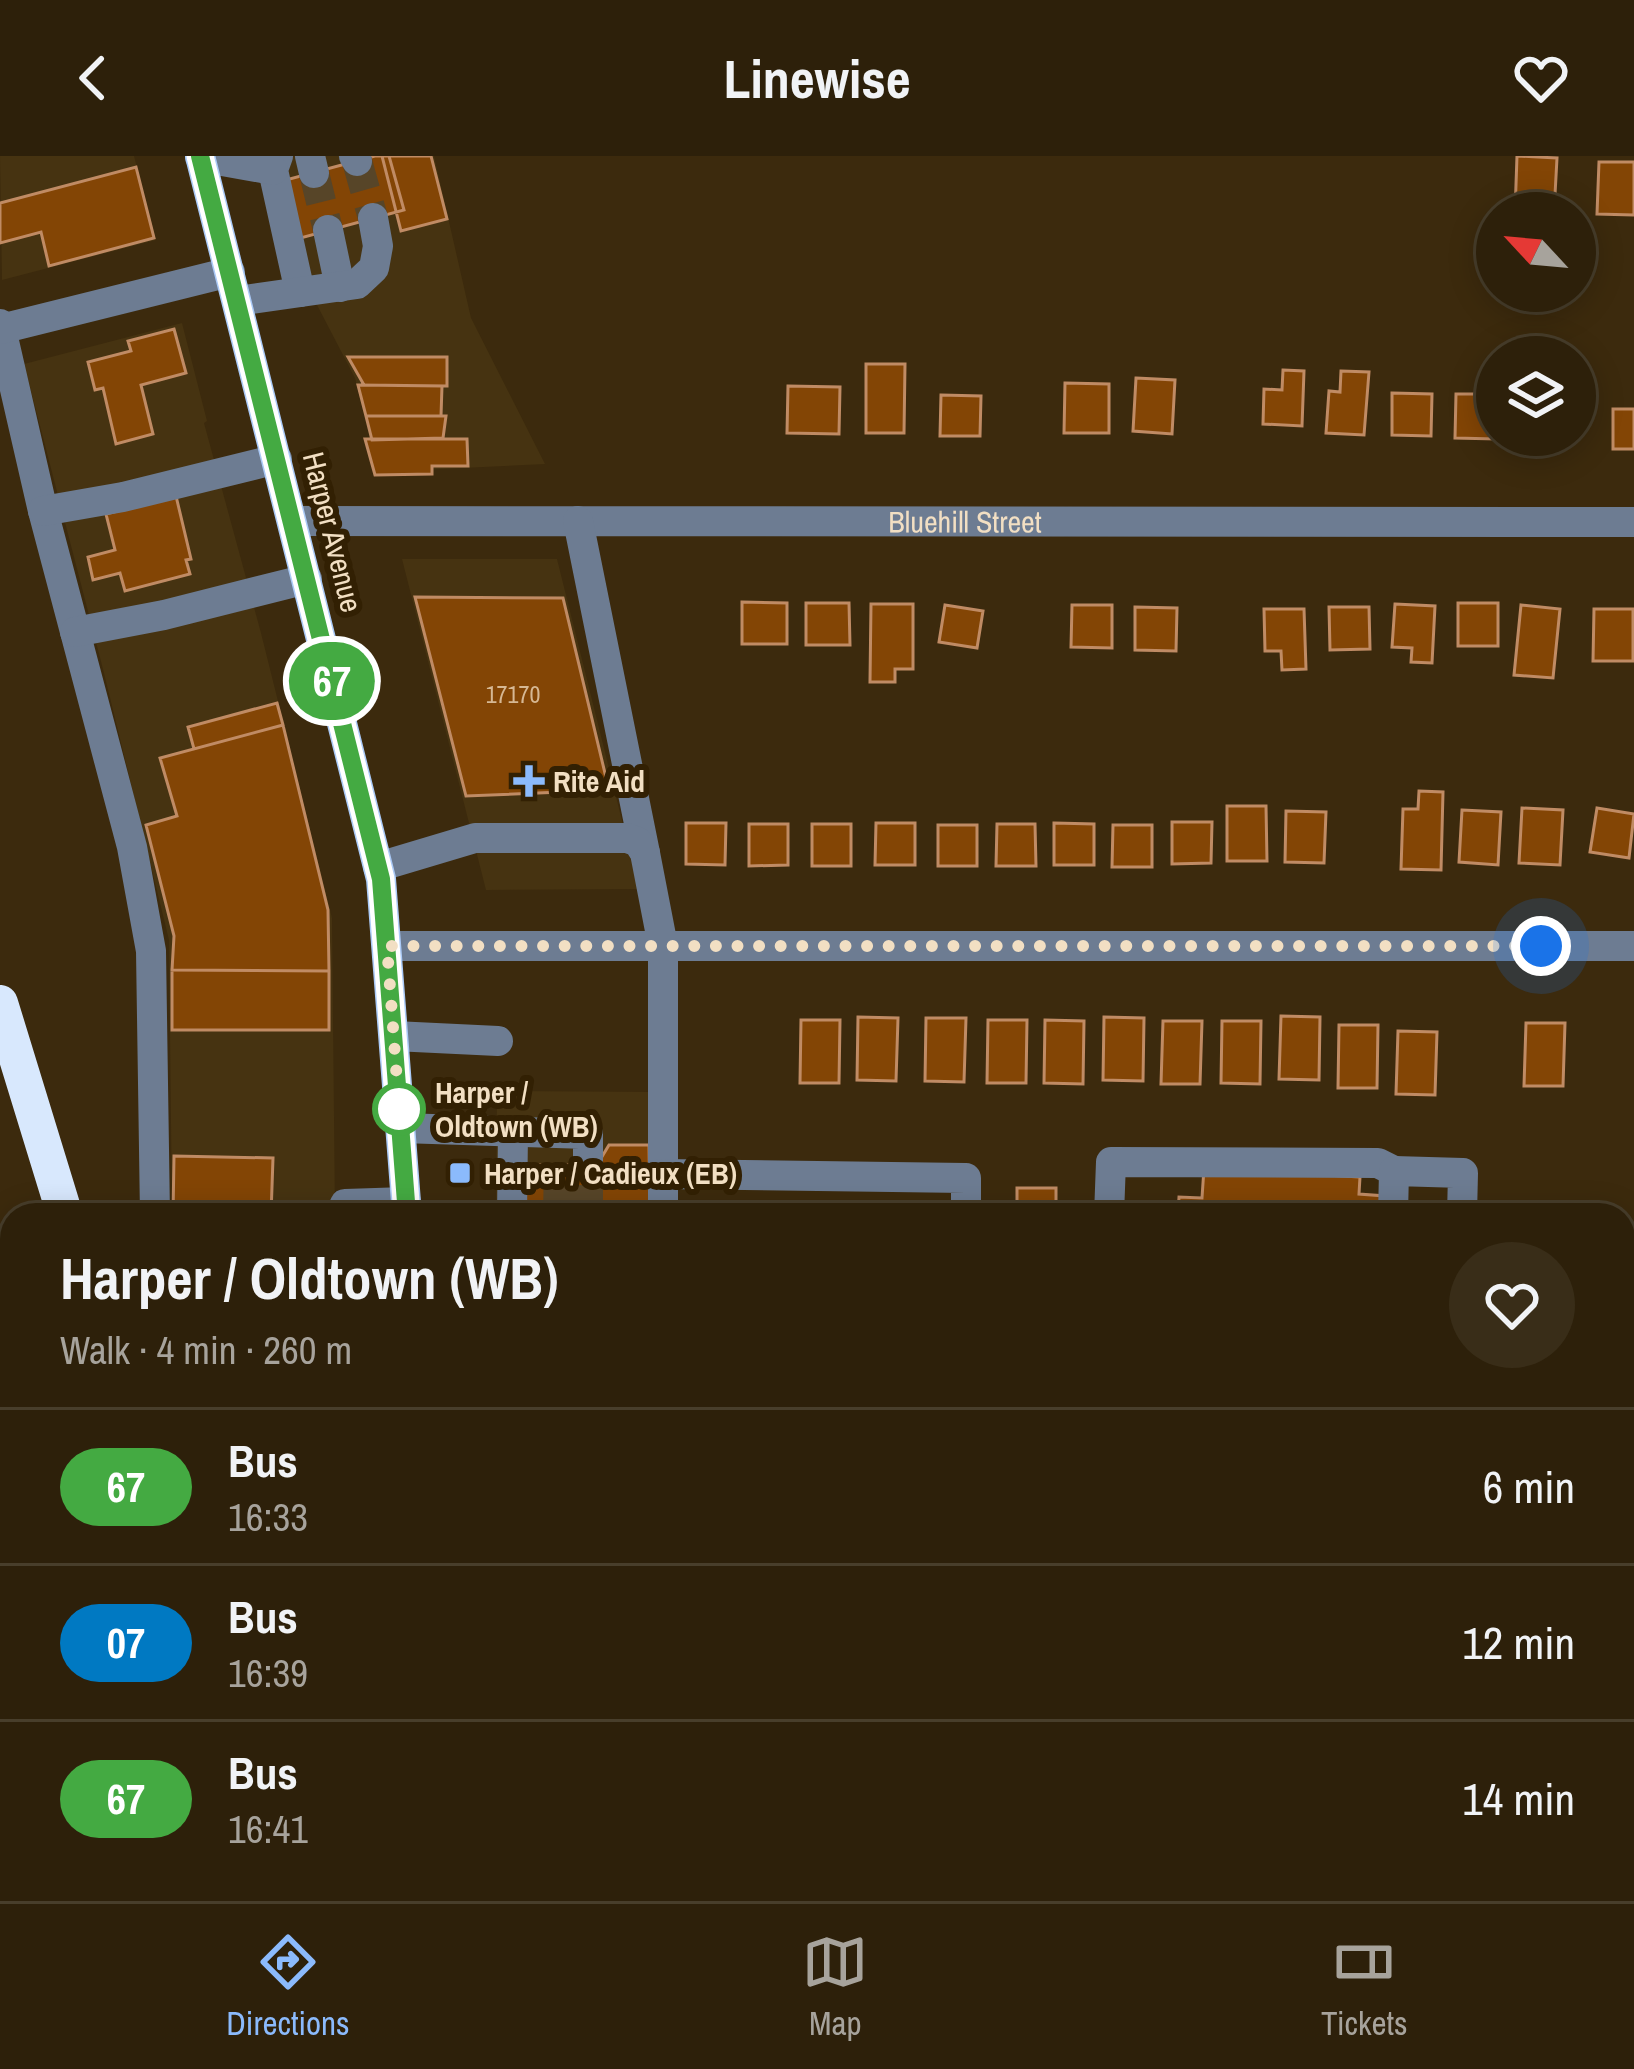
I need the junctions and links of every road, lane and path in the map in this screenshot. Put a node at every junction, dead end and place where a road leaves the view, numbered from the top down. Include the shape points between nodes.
1 (200, 156) edge
2 (276, 163) edge
3 (373, 218) tunnel mouth
4 (328, 230) tunnel mouth
5 (340, 286) junction
6 (233, 287) junction
7 (300, 292) junction
8 (1, 326) edge
9 (278, 458) junction
10 (43, 511) junction
11 (293, 521) junction
12 (578, 521) junction
13 (1634, 522) edge
14 (308, 578) junction
15 (75, 632) junction
16 (645, 853) junction
17 (378, 867) junction
18 (387, 946) junction
19 (663, 946) junction
20 (1634, 946) edge
21 (0, 1003) edge
22 (394, 1036) junction
23 (498, 1041) dead end
24 (401, 1128) junction
25 (513, 1132) junction
26 (573, 1165) tunnel mouth
27 (1394, 1171) junction
28 (662, 1174) junction
29 (61, 1203) edge
30 (155, 1203) edge
31 (407, 1203) edge
32 (512, 1203) edge
33 (663, 1203) edge
34 (966, 1203) edge
35 (1109, 1203) edge
36 (1393, 1203) edge
37 (1462, 1203) edge

1 - 2 street
1 - 6 main road, Harper Avenue
2 - 7 street
3 - 5 street via 374,268 357,284
4 - 5 street
5 - 7 street
6 - 7 street
6 - 8 street
6 - 9 main road, Harper Avenue
8 - 10 street
9 - 10 street
9 - 11 main road, Harper Avenue
10 - 15 street
11 - 12 street, Bluehill Street
11 - 14 main road, Harper Avenue
12 - 13 street, Bluehill Street
12 - 16 street
14 - 15 street
14 - 17 main road, Harper Avenue
15 - 30 street via 152,951
16 - 17 street via 627,838 476,838
16 - 19 street
17 - 18 main road, Harper Avenue
18 - 19 street
18 - 22 main road, Harper Avenue
19 - 20 street
19 - 28 street
21 - 29 highway
22 - 23 street
22 - 24 main road, Harper Avenue
24 - 25 street
24 - 31 main road, Harper Avenue
25 - 26 street via 588,1134
25 - 32 street
27 - 35 street via 1378,1163 1111,1162
27 - 36 street
27 - 37 street via 1463,1172
28 - 33 street
28 - 34 street via 966,1178

